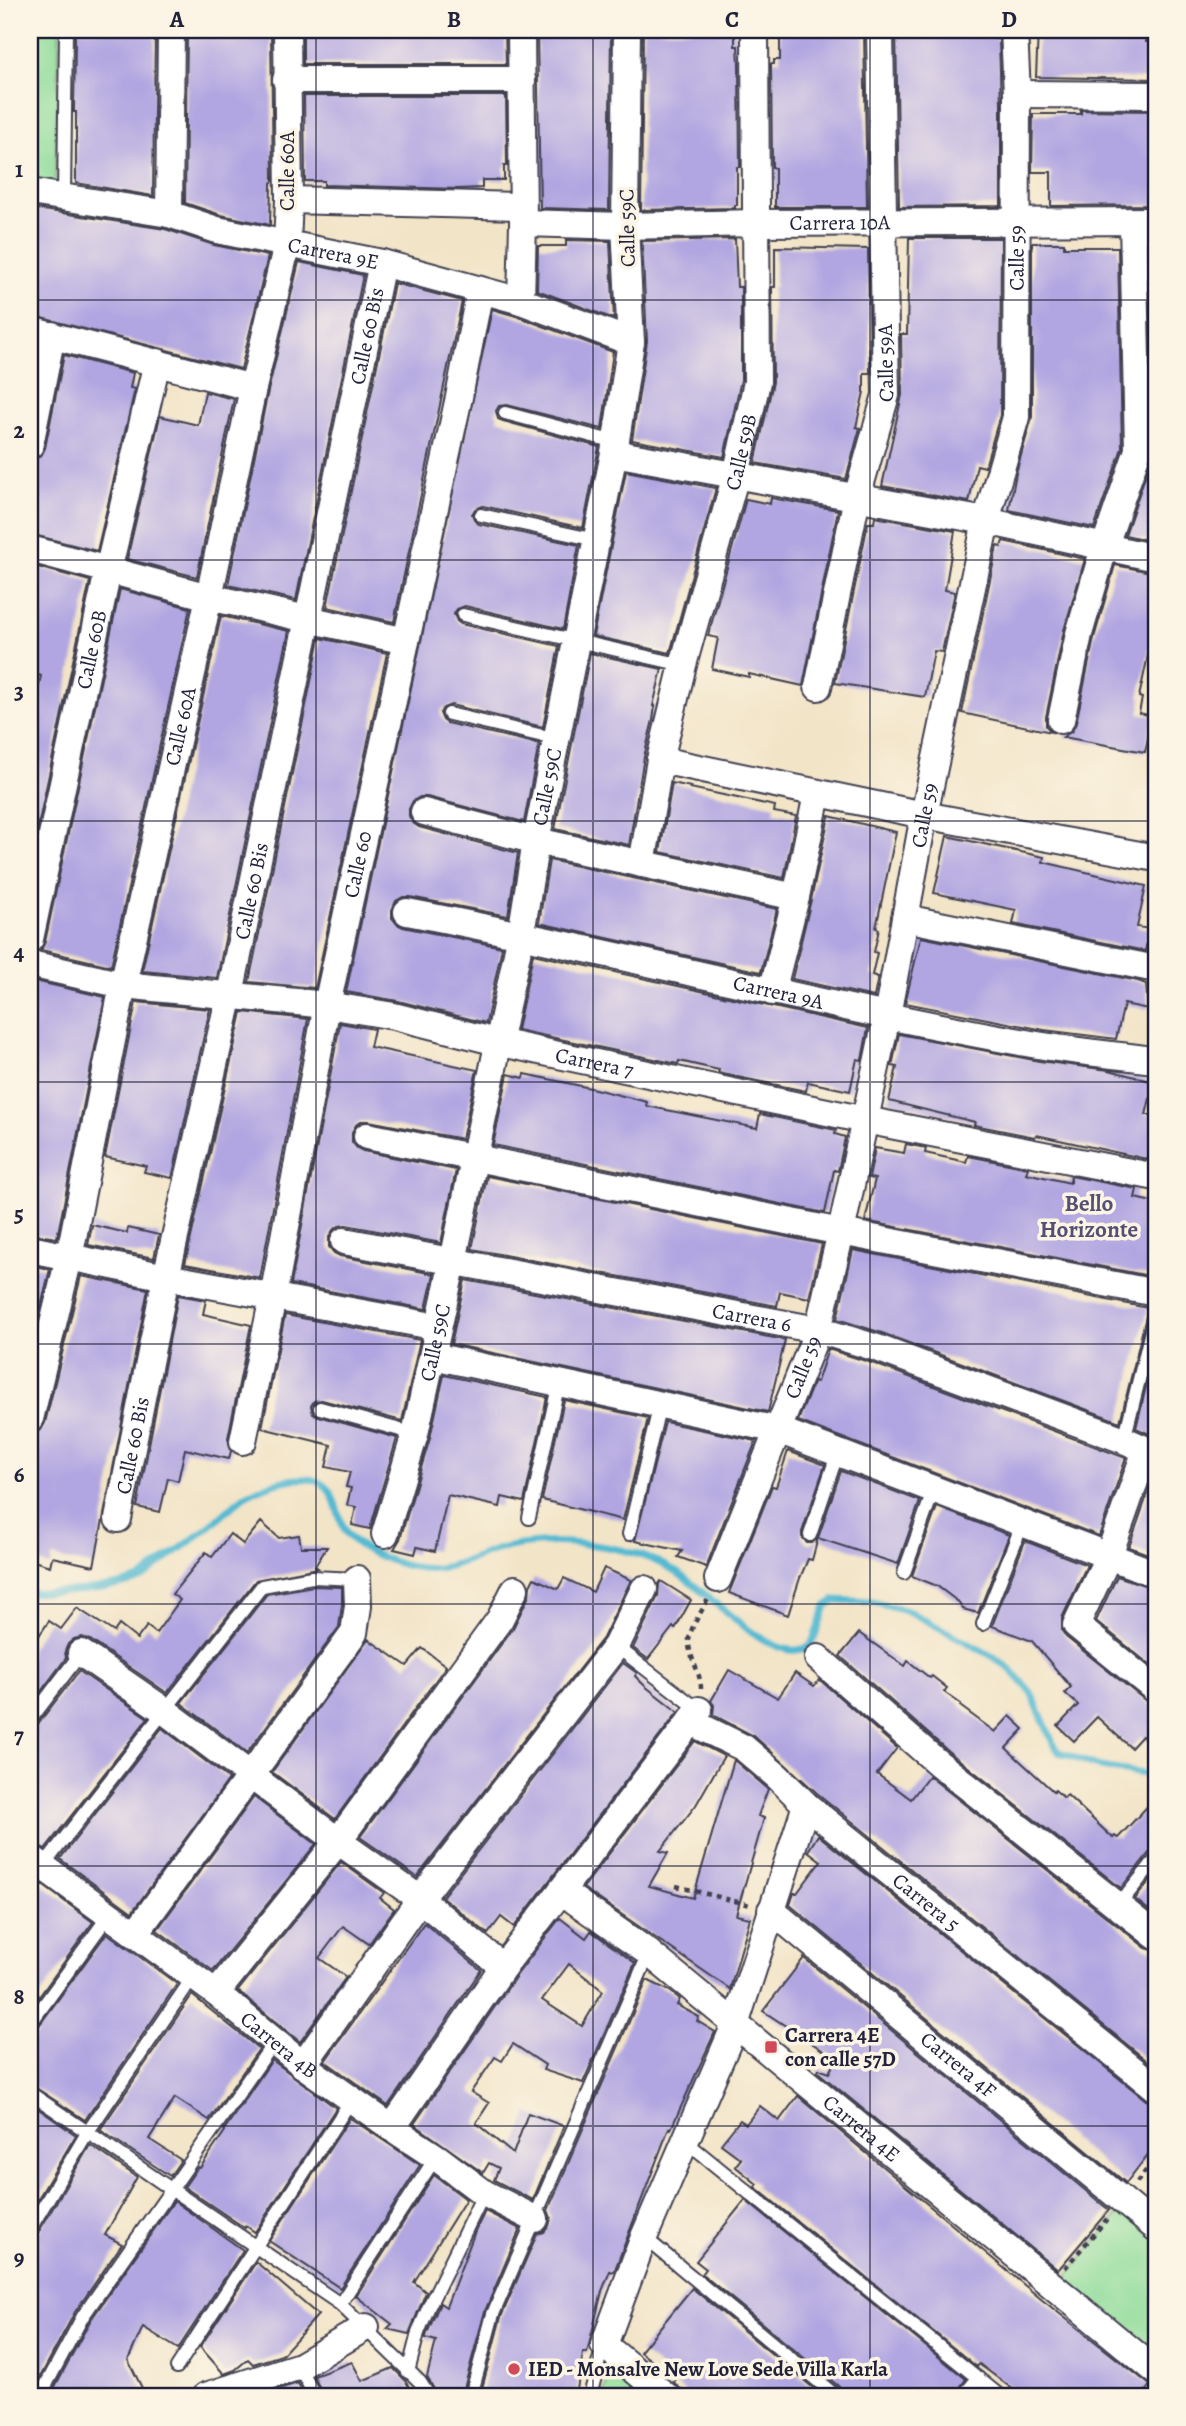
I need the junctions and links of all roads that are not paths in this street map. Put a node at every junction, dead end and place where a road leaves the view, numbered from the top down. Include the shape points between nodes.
1 (66, 30) edge
2 (171, 30) edge
3 (287, 30) edge
4 (521, 30) edge
5 (627, 30) edge
6 (755, 30) edge
7 (880, 30) edge
8 (1014, 30) edge
9 (286, 80) junction
10 (522, 80) junction
11 (1017, 94) junction
12 (1156, 94) edge
13 (30, 192) edge
14 (64, 197) junction
15 (289, 200) junction
16 (169, 214) junction
17 (522, 215) junction
18 (1017, 222) junction
19 (1145, 222) edge
20 (755, 223) junction
21 (882, 224) junction
22 (625, 226) junction
23 (287, 244) junction
24 (382, 263) junction
25 (480, 289) junction
26 (521, 301) junction
27 (41, 333) edge
28 (631, 342) junction
29 (157, 362) junction
30 (253, 388) junction
31 (505, 413) dead end
32 (30, 444) edge
33 (615, 447) junction
34 (736, 475) junction
35 (857, 497) junction
36 (481, 515) dead end
37 (986, 521) junction
38 (596, 540) junction
39 (1104, 548) junction
40 (30, 549) edge
41 (1156, 558) edge
42 (108, 571) junction
43 (209, 597) junction
44 (463, 615) dead end
45 (308, 620) junction
46 (406, 640) junction
47 (575, 641) junction
48 (683, 665) junction
49 (818, 687) dead end
50 (449, 714) dead end
51 (1061, 720) dead end
52 (556, 739) junction
53 (660, 760) junction
54 (817, 794) junction
55 (424, 812) dead end
56 (924, 815) junction
57 (536, 841) junction
58 (1156, 858) edge
59 (642, 864) junction
60 (796, 897) junction
61 (407, 912) dead end
62 (905, 918) junction
63 (521, 934) junction
64 (30, 939) edge
65 (30, 964) edge
66 (1156, 969) edge
67 (123, 985) junction
68 (772, 992) junction
69 (230, 994) junction
70 (327, 1005) junction
71 (887, 1016) junction
72 (497, 1042) junction
73 (1153, 1060) dead end
74 (865, 1120) junction
75 (367, 1136) dead end
76 (473, 1159) junction
77 (1156, 1177) edge
78 (841, 1233) junction
79 (344, 1241) dead end
80 (30, 1249) edge
81 (69, 1258) junction
82 (453, 1261) junction
83 (166, 1277) junction
84 (1156, 1293) edge
85 (274, 1297) junction
86 (1156, 1311) edge
87 (438, 1327) junction
88 (818, 1330) junction
89 (433, 1356) junction
90 (559, 1382) junction
91 (660, 1403) junction
92 (320, 1408) dead end
93 (30, 1419) edge
94 (778, 1430) junction
95 (415, 1434) junction
96 (243, 1441) dead end
97 (1142, 1448) edge
98 (838, 1452) junction
99 (934, 1489) junction
100 (118, 1518) dead end
101 (529, 1518) dead end
102 (1024, 1522) junction
103 (384, 1534) dead end
104 (629, 1534) dead end
105 (810, 1535) dead end
106 (1109, 1555) junction
107 (904, 1573) dead end
108 (1156, 1574) edge
109 (357, 1580) joint
110 (718, 1580) road end
111 (515, 1589) dead end
112 (644, 1589) dead end
113 (982, 1624) dead end
114 (616, 1646) junction
115 (81, 1653) joint
116 (818, 1658) dead end
117 (1156, 1690) edge
118 (165, 1711) junction
119 (695, 1716) junction
120 (30, 1720) edge
121 (252, 1776) junction
122 (806, 1805) junction
123 (338, 1842) junction
124 (1156, 1859) edge
125 (36, 1862) edge
126 (561, 1891) junction
127 (420, 1899) junction
128 (1118, 1906) junction
129 (771, 1909) junction
130 (109, 1915) junction
131 (135, 1934) junction
132 (1156, 1936) edge
133 (649, 1953) junction
134 (503, 1967) junction
135 (193, 1977) junction
136 (216, 1993) junction
137 (30, 2024) edge
138 (735, 2025) junction
139 (275, 2041) junction
140 (303, 2065) junction
141 (1156, 2088) edge
142 (30, 2093) edge
143 (352, 2099) junction
144 (392, 2128) junction
145 (87, 2133) junction
146 (685, 2141) junction
147 (436, 2157) junction
148 (170, 2189) junction
149 (484, 2193) junction
150 (535, 2218) junction
151 (1156, 2228) edge
152 (30, 2229) edge
153 (644, 2237) junction
154 (256, 2246) junction
155 (340, 2304) junction
156 (366, 2327) junction
157 (604, 2345) junction
158 (300, 2366) junction
159 (177, 2367) dead end
160 (1156, 2371) edge
161 (408, 2372) junction
162 (978, 2378) junction
163 (40, 2396) edge
164 (206, 2396) edge
165 (314, 2396) edge
166 (429, 2396) edge
167 (471, 2396) edge
168 (590, 2396) edge
169 (666, 2396) edge
170 (835, 2396) edge
171 (963, 2396) edge
172 (1000, 2396) edge

1 - 14 lane
2 - 16 street
3 - 9 street, Calle 60A
4 - 10 street
5 - 22 street, Calle 59C
6 - 20 street, Calle 59B
7 - 21 street, Calle 59A
8 - 11 street, Calle 59
9 - 10 street
9 - 15 street, Calle 60A
10 - 17 street
11 - 12 street
11 - 18 street, Calle 59
13 - 14 street, Carrera 9E
14 - 16 street, Carrera 9E
15 - 17 street, Carrera 10A
15 - 23 street, Calle 60A
16 - 23 street, Carrera 9E via 217,230
17 - 22 street, Carrera 10A
17 - 26 street
18 - 19 street, Carrera 10A
18 - 21 street, Carrera 10A
18 - 37 street, Calle 59 via 1016,417
19 - 39 street via 1138,450
20 - 21 street, Carrera 10A
20 - 22 street, Carrera 10A
20 - 34 street, Calle 59B via 757,382
21 - 35 street, Calle 59A via 886,395
22 - 28 street, Calle 59C
23 - 24 street, Carrera 9E
23 - 30 street, Calle 60A
24 - 25 street, Carrera 9E
24 - 45 street, Calle 60 Bis
25 - 26 street, Carrera 9E
25 - 46 street, Calle 60
26 - 28 street, Carrera 9E
27 - 29 street
27 - 32 street
28 - 33 street, Calle 59C
29 - 30 street
29 - 42 street, Calle 60B
30 - 43 street, Calle 60A
31 - 33 lane
33 - 34 street
33 - 38 street, Calle 59C
34 - 35 street
34 - 48 street, Calle 59B
35 - 37 street
35 - 49 street, Calle 59A
36 - 38 lane
37 - 39 street
37 - 56 street, Calle 59
38 - 47 street, Calle 59C
39 - 41 street
39 - 51 street
40 - 42 street
42 - 43 street
42 - 64 street, Calle 60B
43 - 45 street
43 - 67 street, Calle 60A
44 - 47 lane
45 - 46 street
45 - 69 street, Calle 60 Bis
46 - 70 street, Calle 60
47 - 48 lane
47 - 52 street, Calle 59C
48 - 53 street, Calle 59B
50 - 52 lane
52 - 57 street, Calle 59C
53 - 54 street
53 - 59 street, Calle 59B
54 - 56 street
54 - 60 street
55 - 57 street
56 - 58 street
56 - 62 street, Calle 59
57 - 59 street
57 - 63 street, Calle 59C
59 - 60 street
60 - 68 street
61 - 63 street, Carrera 9A
62 - 66 street
62 - 71 street, Calle 59
63 - 68 street, Carrera 9A
63 - 72 street, Calle 59C
65 - 67 street, Carrera 7
67 - 69 street, Carrera 7
67 - 81 street, Calle 60A
68 - 71 street, Carrera 9A
69 - 70 street, Carrera 7
69 - 83 street, Calle 60 Bis
70 - 72 street, Carrera 7 via 394,1016
70 - 85 street, Calle 60
71 - 73 street, Carrera 9A via 1029,1044
71 - 74 street, Calle 59
72 - 74 street, Carrera 7
72 - 76 street, Calle 59C
74 - 77 street, Carrera 7
74 - 78 street, Calle 59
75 - 76 street
76 - 78 street
76 - 82 street, Calle 59C
78 - 84 street
78 - 88 street, Calle 59
79 - 82 street, Carrera 6
80 - 81 street
81 - 83 street
81 - 93 street, Calle 60A
82 - 87 street, Calle 59C
82 - 88 street, Carrera 6
83 - 85 street
83 - 100 street, Calle 60 Bis
85 - 87 street
85 - 96 street, Calle 60
86 - 97 lane
87 - 89 street, Calle 59C
88 - 94 street, Calle 59
88 - 97 street, Carrera 6
89 - 90 street
89 - 95 street, Calle 59C
90 - 91 street
90 - 101 lane
91 - 94 street
91 - 104 lane
92 - 95 lane
94 - 98 street
94 - 110 street, Calle 59
95 - 103 street, Calle 59C
97 - 106 street
98 - 99 street
98 - 105 lane
99 - 102 street
99 - 107 lane
102 - 106 street
102 - 113 lane
106 - 108 street
106 - 117 street via 1076,1625
109 - 118 lane via 312,1577 262,1586
109 - 121 street via 354,1633
111 - 123 street via 500,1619
112 - 114 street
114 - 119 lane, Carrera 5
114 - 127 street
115 - 118 street
115 - 120 lane
116 - 128 street via 938,1763
118 - 121 street
118 - 125 lane
119 - 122 street, Carrera 5 via 744,1748
119 - 126 street
121 - 123 street
121 - 131 street
122 - 129 street
122 - 141 street, Carrera 5
123 - 127 street
123 - 136 street
124 - 128 lane
125 - 130 street, Carrera 4B
126 - 133 street, Carrera 4E
126 - 134 street
127 - 134 street
127 - 140 street
128 - 132 street
129 - 138 street
129 - 151 street, Carrera 4F
130 - 131 street, Carrera 4B
130 - 137 lane
131 - 135 street, Carrera 4B
133 - 138 street, Carrera 4E
133 - 150 lane
134 - 144 street
135 - 136 street, Carrera 4B
135 - 145 lane
136 - 139 street, Carrera 4B
138 - 146 street
138 - 160 street, Carrera 4E
139 - 140 street, Carrera 4B
139 - 148 lane
140 - 143 street, Carrera 4B
142 - 145 lane
143 - 144 street, Carrera 4B
143 - 154 lane
144 - 147 street, Carrera 4B
145 - 148 lane
145 - 152 lane
146 - 153 street
146 - 162 lane
147 - 149 street, Carrera 4B
147 - 155 lane
148 - 154 lane
148 - 163 lane via 83,2316
149 - 150 street, Carrera 4B
149 - 161 lane via 429,2306
150 - 167 lane via 493,2314
153 - 157 street
153 - 170 lane
154 - 155 lane
154 - 159 lane
155 - 156 lane
156 - 158 street
156 - 161 lane
157 - 168 lane
157 - 169 street
158 - 164 street
158 - 165 lane
161 - 166 lane
162 - 171 lane
162 - 172 lane

